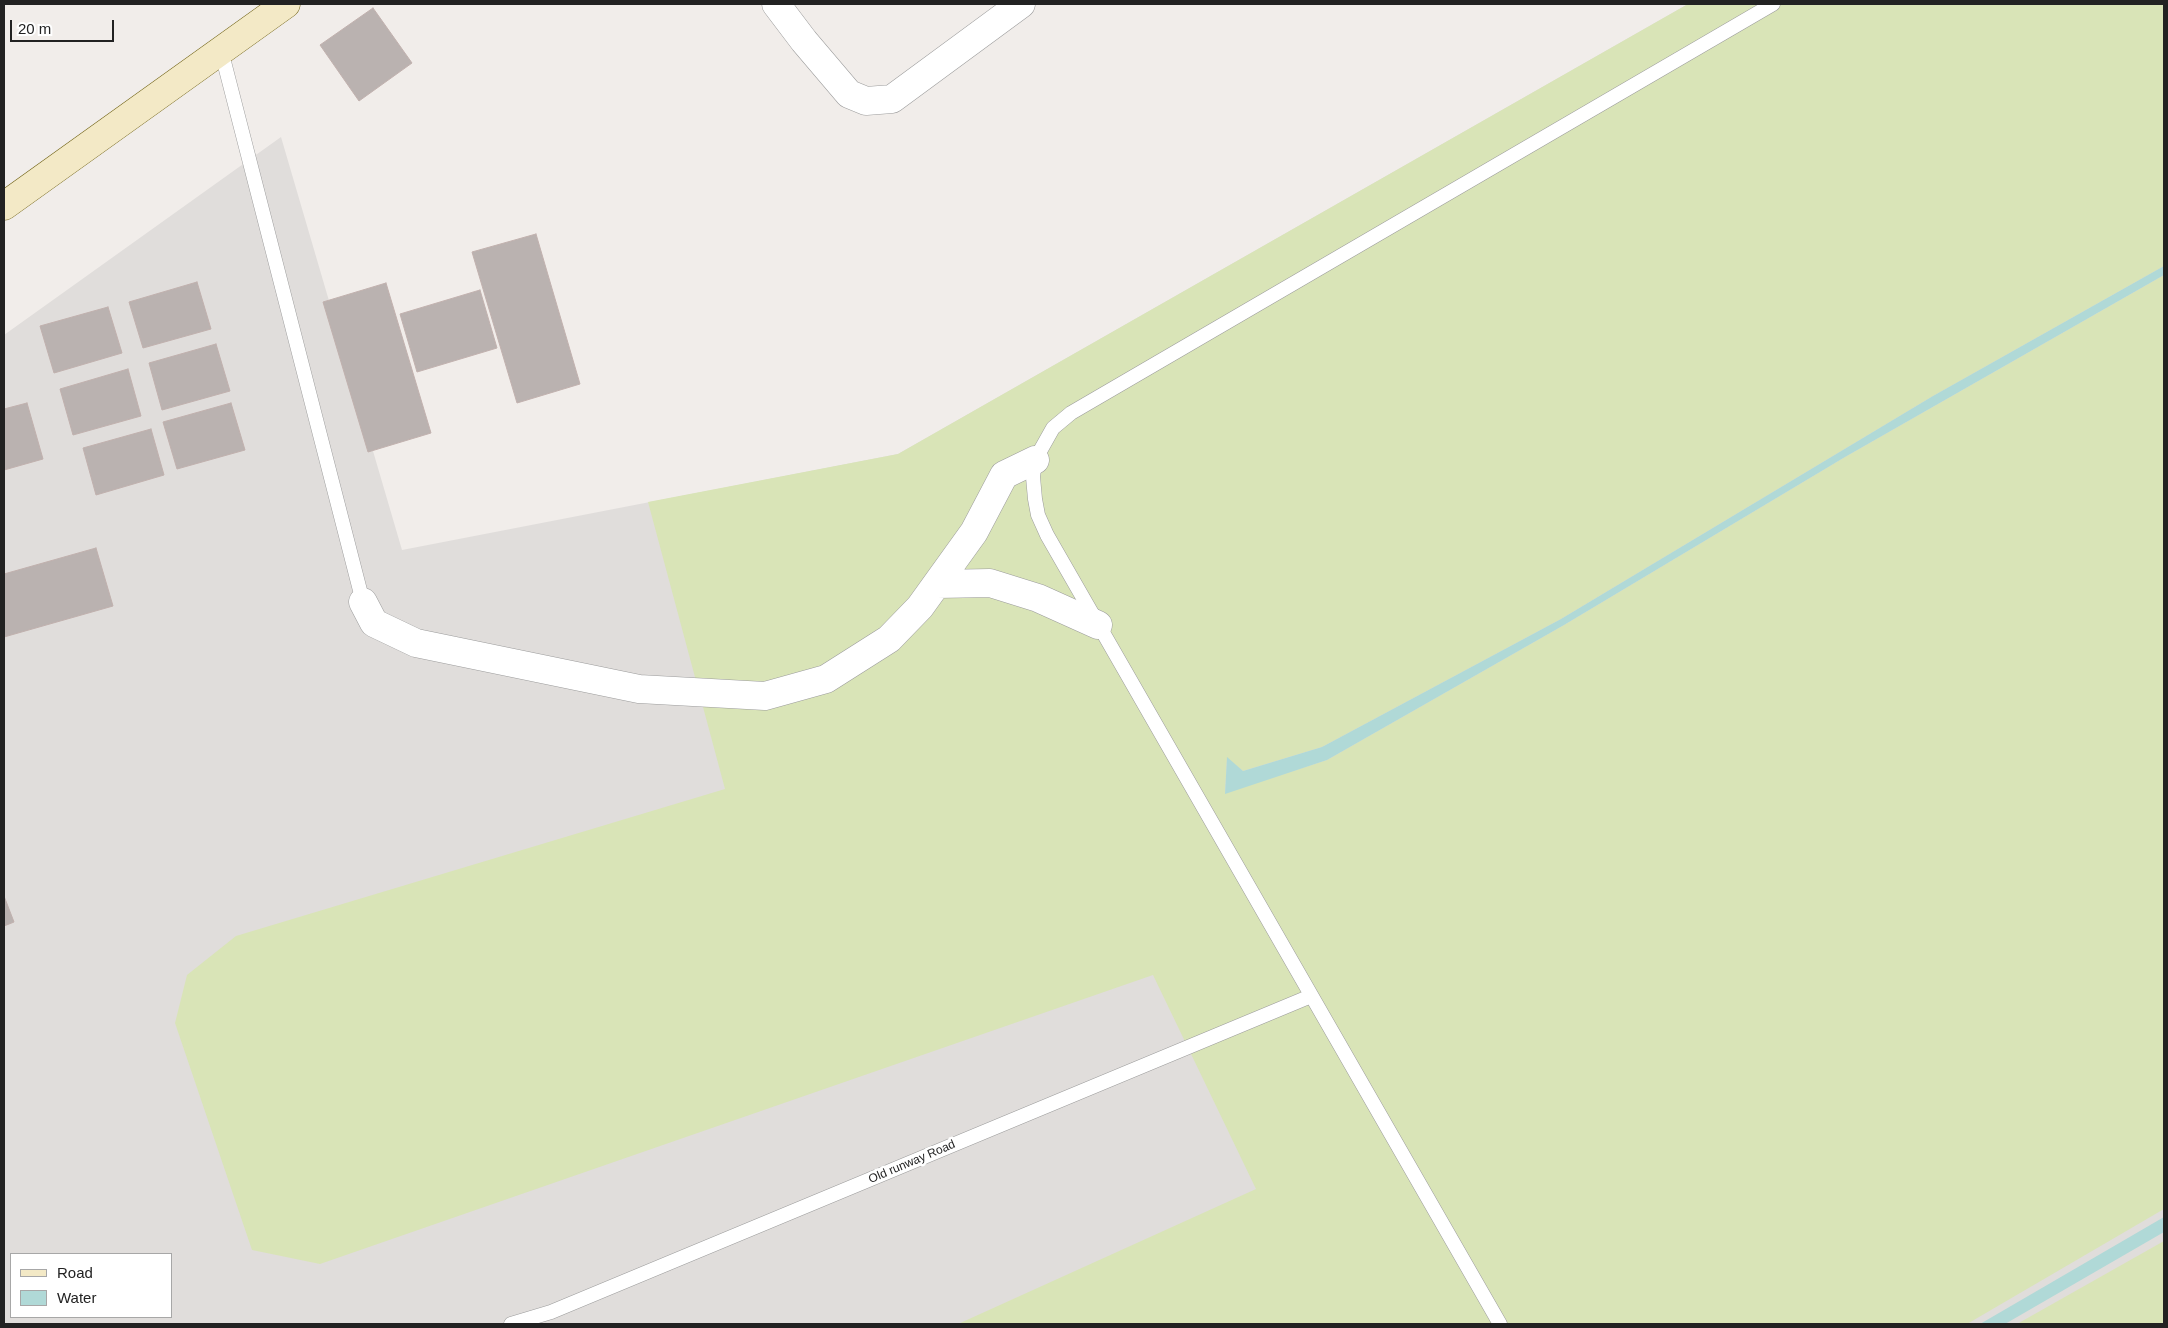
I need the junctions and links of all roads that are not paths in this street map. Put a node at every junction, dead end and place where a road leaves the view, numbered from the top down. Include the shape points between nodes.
1 (286, 4) edge
2 (776, 4) edge
3 (1021, 4) edge
4 (1773, 4) edge
5 (221, 50) junction
6 (4, 206) edge
7 (1035, 460) junction
8 (937, 584) junction
9 (363, 602) joint
10 (1098, 625) junction
11 (1311, 996) junction
12 (510, 1324) edge
13 (1500, 1324) edge

1 - 5 main road
2 - 3 street via 849,94 866,101 892,99
4 - 7 lane via 1071,413 1053,428
5 - 6 main road
5 - 9 lane
7 - 8 street via 1004,475 974,532
7 - 10 lane via 1032,477 1038,515
8 - 9 street via 920,608 889,640 826,679 765,696 639,689 416,643 374,624
8 - 10 street via 990,583 1038,598
10 - 11 lane
11 - 12 lane, Old runway Road via 551,1312
11 - 13 lane

